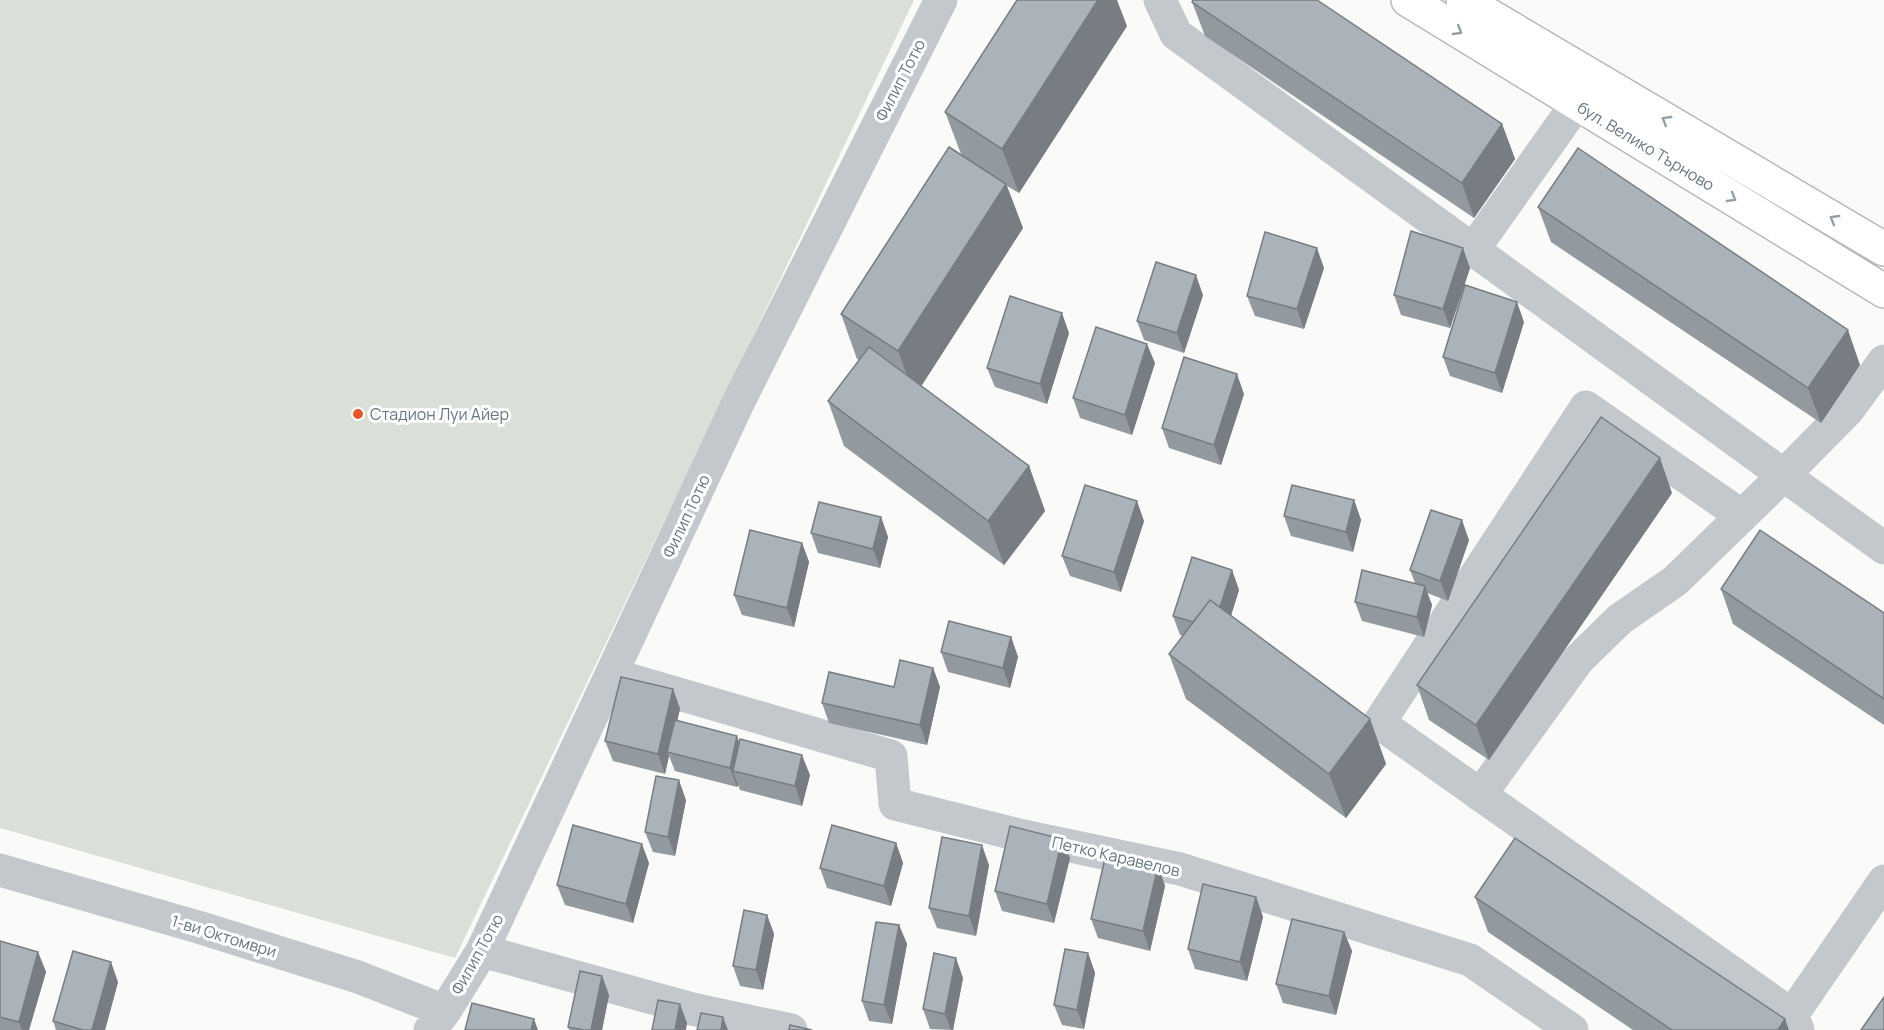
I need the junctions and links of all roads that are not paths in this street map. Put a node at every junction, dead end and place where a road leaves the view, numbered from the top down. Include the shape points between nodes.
1 (941, 0) edge
2 (1160, 0) edge
3 (1408, 0) edge
4 (1463, 0) edge
5 (1577, 103) junction
6 (1884, 249) edge
7 (1473, 250) junction
8 (1884, 291) edge
9 (1884, 361) edge
10 (1784, 476) junction
11 (1742, 516) junction
12 (1884, 548) edge
13 (611, 674) junction
14 (1480, 795) junction
15 (0, 870) edge
16 (1884, 881) edge
17 (483, 951) junction
18 (437, 1020) edge
19 (1795, 1023) edge
20 (791, 1030) edge
21 (1572, 1030) edge

1 - 13 street, Филип Тотю via 738,404
2 - 7 street via 1176,34
3 -> 5 main road, бул. Велико Търново
6 -> 4 main road, бул. Велико Търново
5 - 7 street
5 -> 8 main road, бул. Велико Търново
7 - 10 street
9 - 10 street via 1848,410
10 - 11 street
10 - 12 street
11 - 14 street via 1675,581 1620,619 1578,660
11 - 14 street via 1586,407 1379,723
13 - 17 street, Филип Тотю
13 - 21 street, Петко Каравелов via 891,756 895,804 1179,869 1470,960
14 - 19 street
15 - 18 street, 1-ви Октомври via 358,977
16 - 19 street
17 - 18 street, Филип Тотю
17 - 20 street via 692,1009

